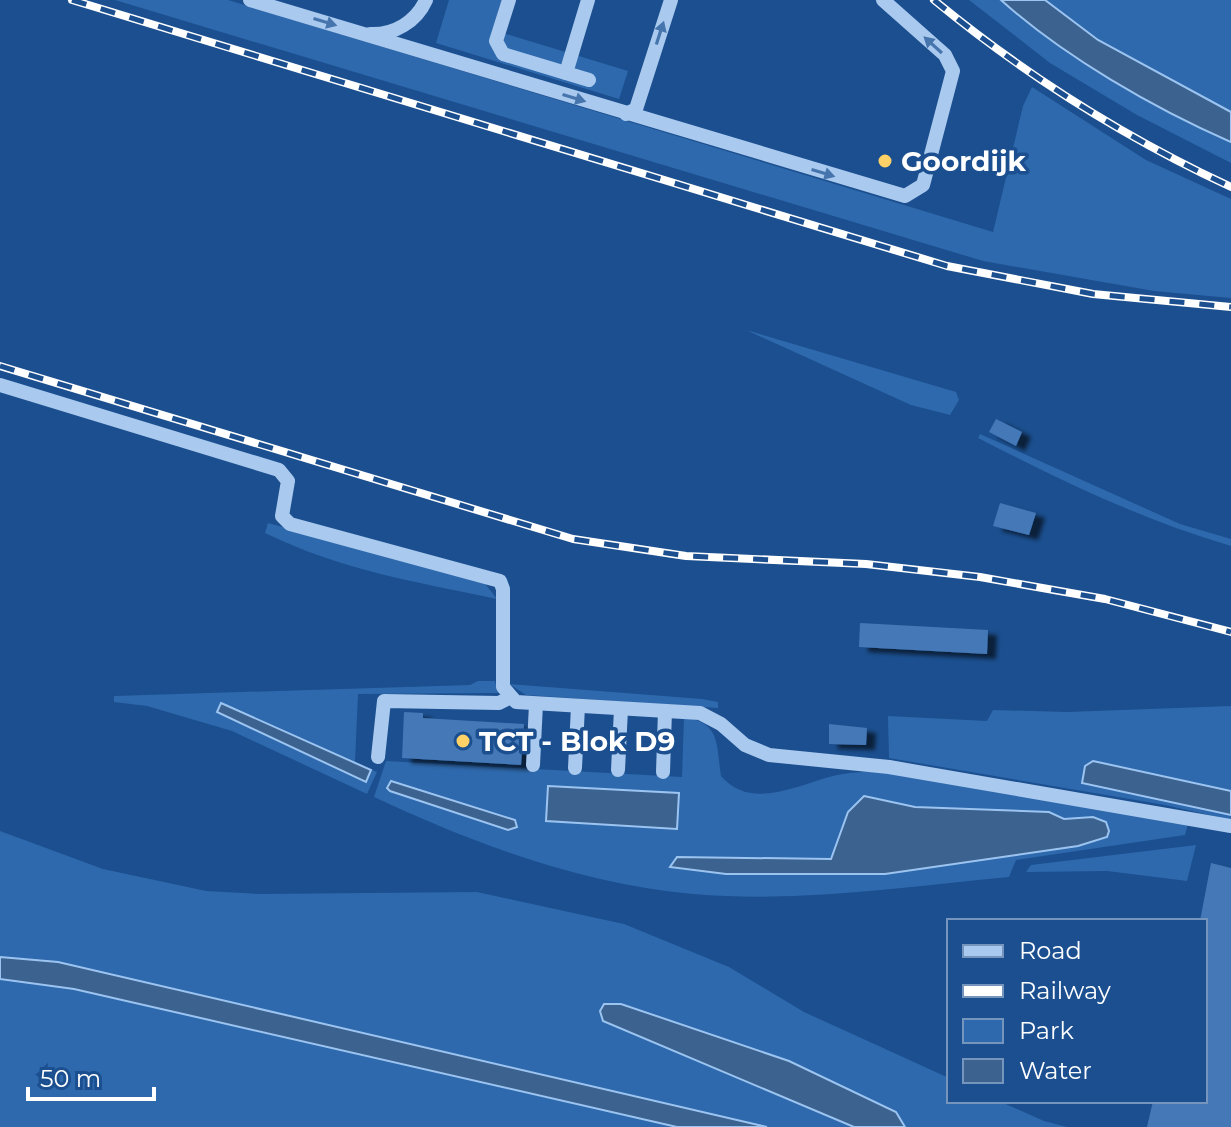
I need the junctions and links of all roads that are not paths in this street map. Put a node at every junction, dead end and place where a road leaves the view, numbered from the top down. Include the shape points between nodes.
1 (250, 0) edge
2 (426, 0) edge
3 (509, 0) edge
4 (588, 0) edge
5 (671, 0) edge
6 (883, 0) edge
7 (358, 33) junction
8 (566, 73) junction
9 (589, 80) dead end
10 (626, 114) junction
11 (0, 385) edge
12 (509, 698) junction
13 (536, 704) junction
14 (578, 706) junction
15 (621, 709) junction
16 (665, 711) junction
17 (378, 757) dead end
18 (533, 765) dead end
19 (575, 768) dead end
20 (618, 770) dead end
21 (663, 772) dead end
22 (1231, 826) edge

1 -> 7 street
2 - 7 street via 409,23 393,31
3 - 8 street via 496,41 503,54
4 - 8 street
10 -> 5 street via 636,109
10 -> 6 street via 897,196 912,194 926,177 953,71 945,55
7 -> 10 street
8 - 9 street
11 - 12 street via 279,470 288,481 281,510 290,524 500,581 502,680
12 - 13 street
12 - 17 street via 499,703 384,701
13 - 14 street
13 - 18 street
14 - 15 street
14 - 19 street
15 - 16 street
15 - 20 street
16 - 21 street
16 - 22 street via 710,717 745,745 769,755 889,767

